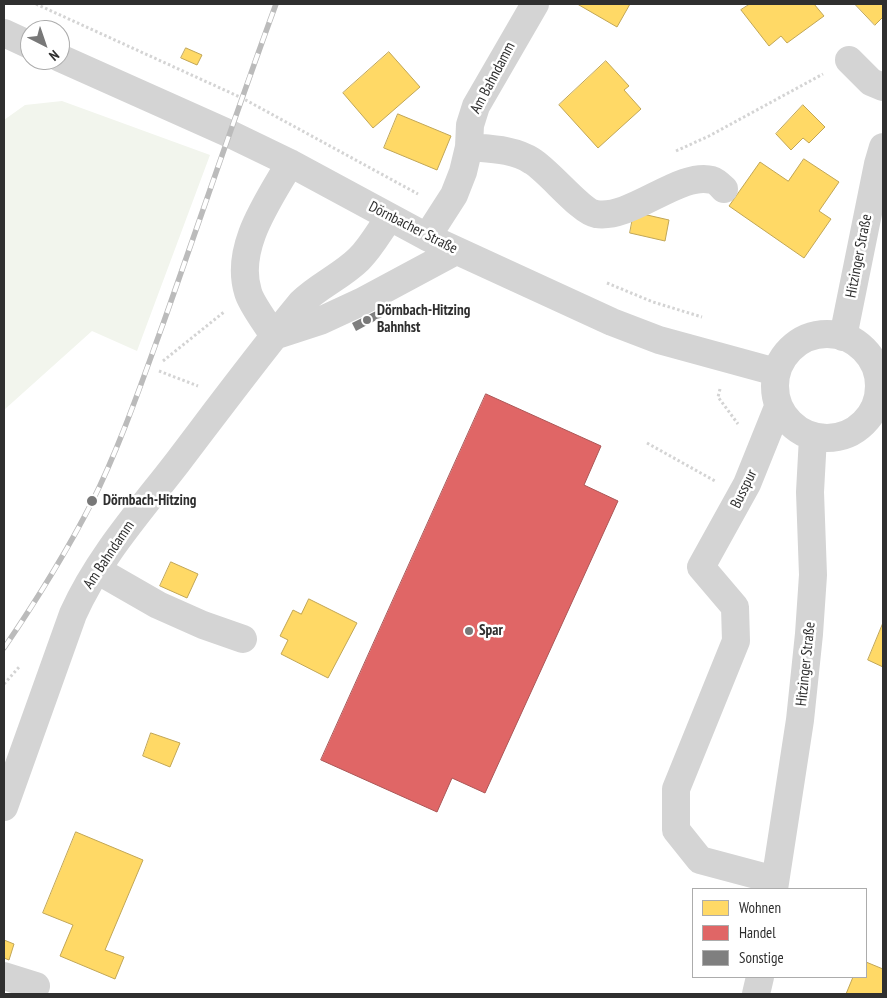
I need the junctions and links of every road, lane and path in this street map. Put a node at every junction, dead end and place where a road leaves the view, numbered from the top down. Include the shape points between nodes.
1 (535, 4) edge
2 (4, 33) edge
3 (20, 40) edge
4 (849, 60) joint
5 (70, 62) edge
6 (883, 87) edge
7 (469, 147) junction
8 (883, 147) edge
9 (673, 152) dead end
10 (290, 163) junction
11 (724, 189) dead end
12 (388, 218) junction
13 (427, 237) junction
14 (456, 251) junction
15 (248, 293) junction
16 (274, 336) junction
17 (843, 336) junction
18 (163, 362) dead end
19 (160, 371) dead end
20 (776, 372) junction
21 (227, 397) junction
22 (880, 399) edge
23 (778, 406) junction
24 (813, 437) junction
25 (647, 443) dead end
26 (741, 496) junction
27 (97, 570) junction
28 (243, 639) dead end
29 (4, 807) edge
30 (775, 885) edge
31 (4, 976) edge
32 (760, 978) edge
33 (36, 986) dead end
34 (756, 994) edge

1 - 7 street, Am Bahndamm via 476,106 470,126
2 - 3 street
4 - 6 street via 871,82
4 - 9 path via 710,136
5 - 10 street, Dörnbacher Straße
7 - 11 street via 510,152 531,160 549,173 586,211 596,214 630,208 680,185 699,180 712,180
7 - 13 street, Am Bahndamm via 454,195
8 - 17 street, Hitzinger Straße
10 - 12 street, Dörnbacher Straße
10 - 15 street via 256,223 245,269
12 - 13 street, Dörnbacher Straße
12 - 16 street, Am Bahndamm via 367,251 300,303
13 - 14 street, Dörnbacher Straße
14 - 16 street via 361,302
14 - 20 street, Dörnbacher Straße via 659,340
15 - 16 street
15 - 18 path
16 - 21 street, Am Bahndamm
17 - 20 street via 819,334 797,343
17 - 22 street via 868,354 876,367
19 - 21 path
20 - 23 street
21 - 27 street, Am Bahndamm
22 - 24 street via 860,426 846,435
23 - 24 street via 792,426
23 - 26 street, Busspur
24 - 30 street, Hitzinger Straße via 810,634
25 - 26 path
26 - 30 street, Busspur via 702,567 735,606 736,641 676,789 676,830 700,860
27 - 28 street via 158,605
27 - 29 street, Am Bahndamm via 73,614
31 - 33 street
32 - 34 street

